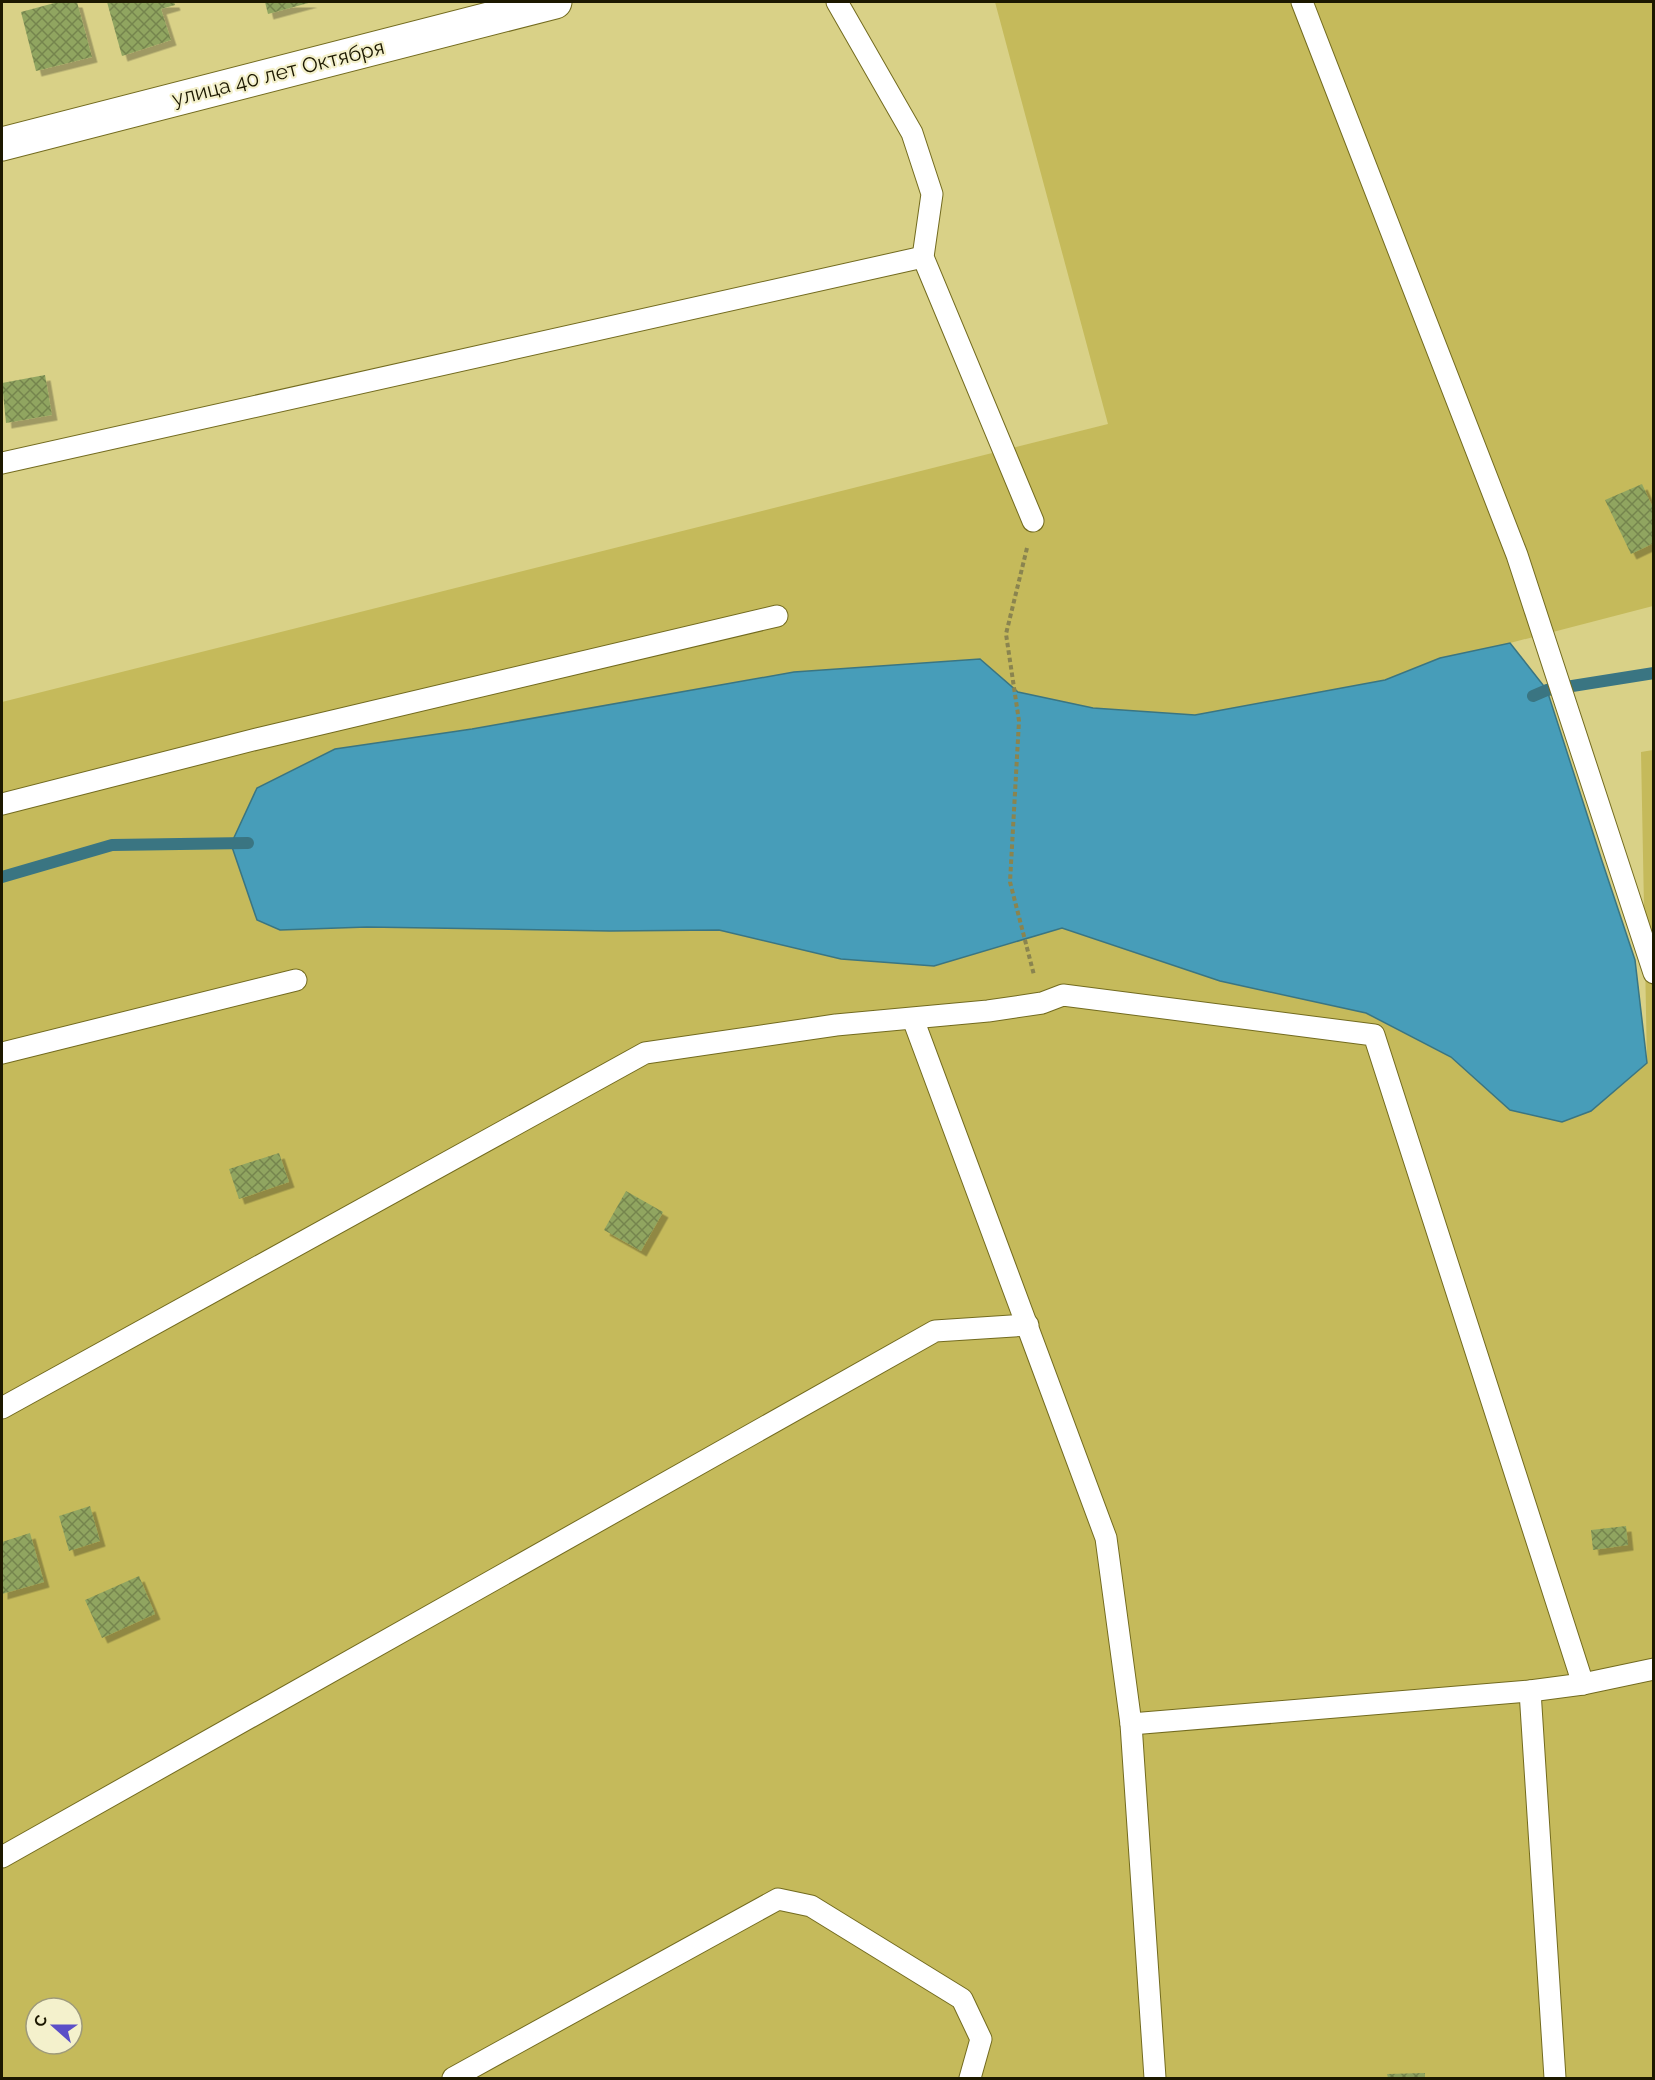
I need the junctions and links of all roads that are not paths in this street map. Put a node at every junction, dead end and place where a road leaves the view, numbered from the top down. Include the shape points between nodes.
1 (555, 2) edge
2 (837, 2) edge
3 (1302, 2) edge
4 (2, 144) edge
5 (923, 257) junction
6 (2, 464) edge
7 (1033, 521) road end
8 (777, 615) dead end
9 (2, 804) edge
10 (1653, 972) edge
11 (296, 980) dead end
12 (913, 1019) junction
13 (2, 1053) edge
14 (1028, 1325) junction
15 (2, 1408) edge
16 (1653, 1669) edge
17 (1583, 1684) junction
18 (1530, 1691) junction
19 (1131, 1724) junction
20 (2, 1857) edge
21 (453, 2079) edge
22 (970, 2079) edge
23 (1155, 2079) edge
24 (1555, 2079) edge

1 - 4 street, улица 40 лет Октября
2 - 5 lane via 912,133 932,194
3 - 10 lane via 1517,555
5 - 6 lane
5 - 7 lane
8 - 9 lane
11 - 13 lane
12 - 14 lane
12 - 15 lane via 836,1025 645,1053
12 - 17 lane via 1041,1003 1063,995 1374,1035
14 - 19 lane via 1106,1538
14 - 20 lane via 935,1331
16 - 17 lane
17 - 18 lane
18 - 19 lane
18 - 24 lane
19 - 23 lane
21 - 22 lane via 778,1899 811,1906 962,1999 981,2039

